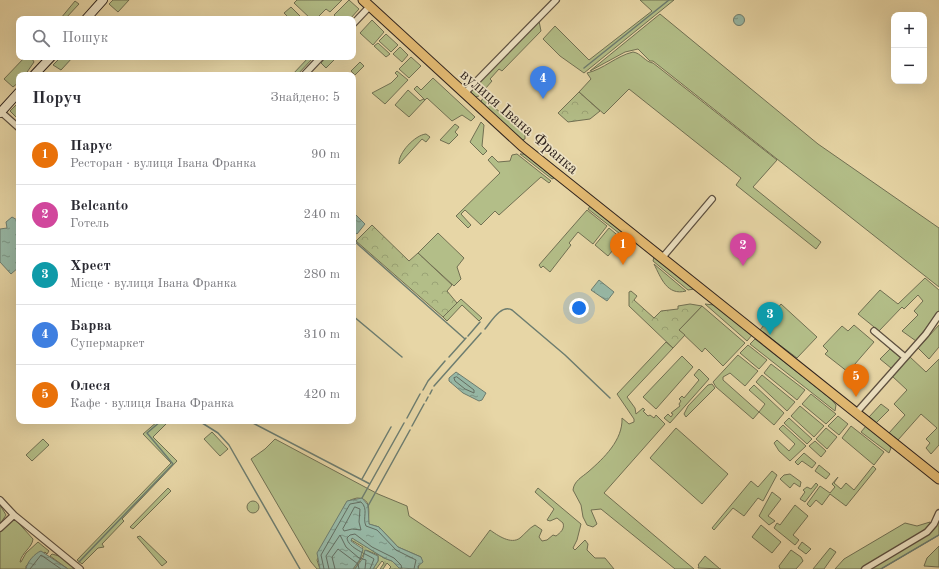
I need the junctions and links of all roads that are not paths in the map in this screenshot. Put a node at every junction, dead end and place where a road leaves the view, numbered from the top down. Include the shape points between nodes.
1 (103, 0) edge
2 (556, 0) edge
3 (367, 3) edge
4 (89, 16) edge
5 (356, 20) edge
6 (48, 60) edge
7 (318, 60) edge
8 (37, 72) edge
9 (307, 72) edge
10 (464, 94) junction
11 (16, 95) edge
12 (0, 112) edge
13 (16, 125) edge
14 (712, 199) dead end
15 (662, 258) junction
16 (939, 315) edge
17 (874, 331) dead end
18 (905, 357) junction
19 (856, 412) junction
20 (939, 479) edge
21 (0, 500) edge
22 (939, 513) edge
23 (14, 515) junction
24 (0, 528) edge
25 (80, 569) edge
26 (865, 569) edge

1 - 4 main road
2 - 10 street
3 - 5 street
3 - 10 main road, вулиця Івана Франка
6 - 8 main road
7 - 9 street
10 - 15 main road, вулиця Івана Франка via 517,141
11 - 12 main road
12 - 13 street
14 - 15 street
15 - 19 main road, вулиця Івана Франка
16 - 18 street
17 - 18 street
18 - 19 street
19 - 20 main road, вулиця Івана Франка
21 - 23 street
22 - 26 street via 927,532
23 - 24 street
23 - 25 street

